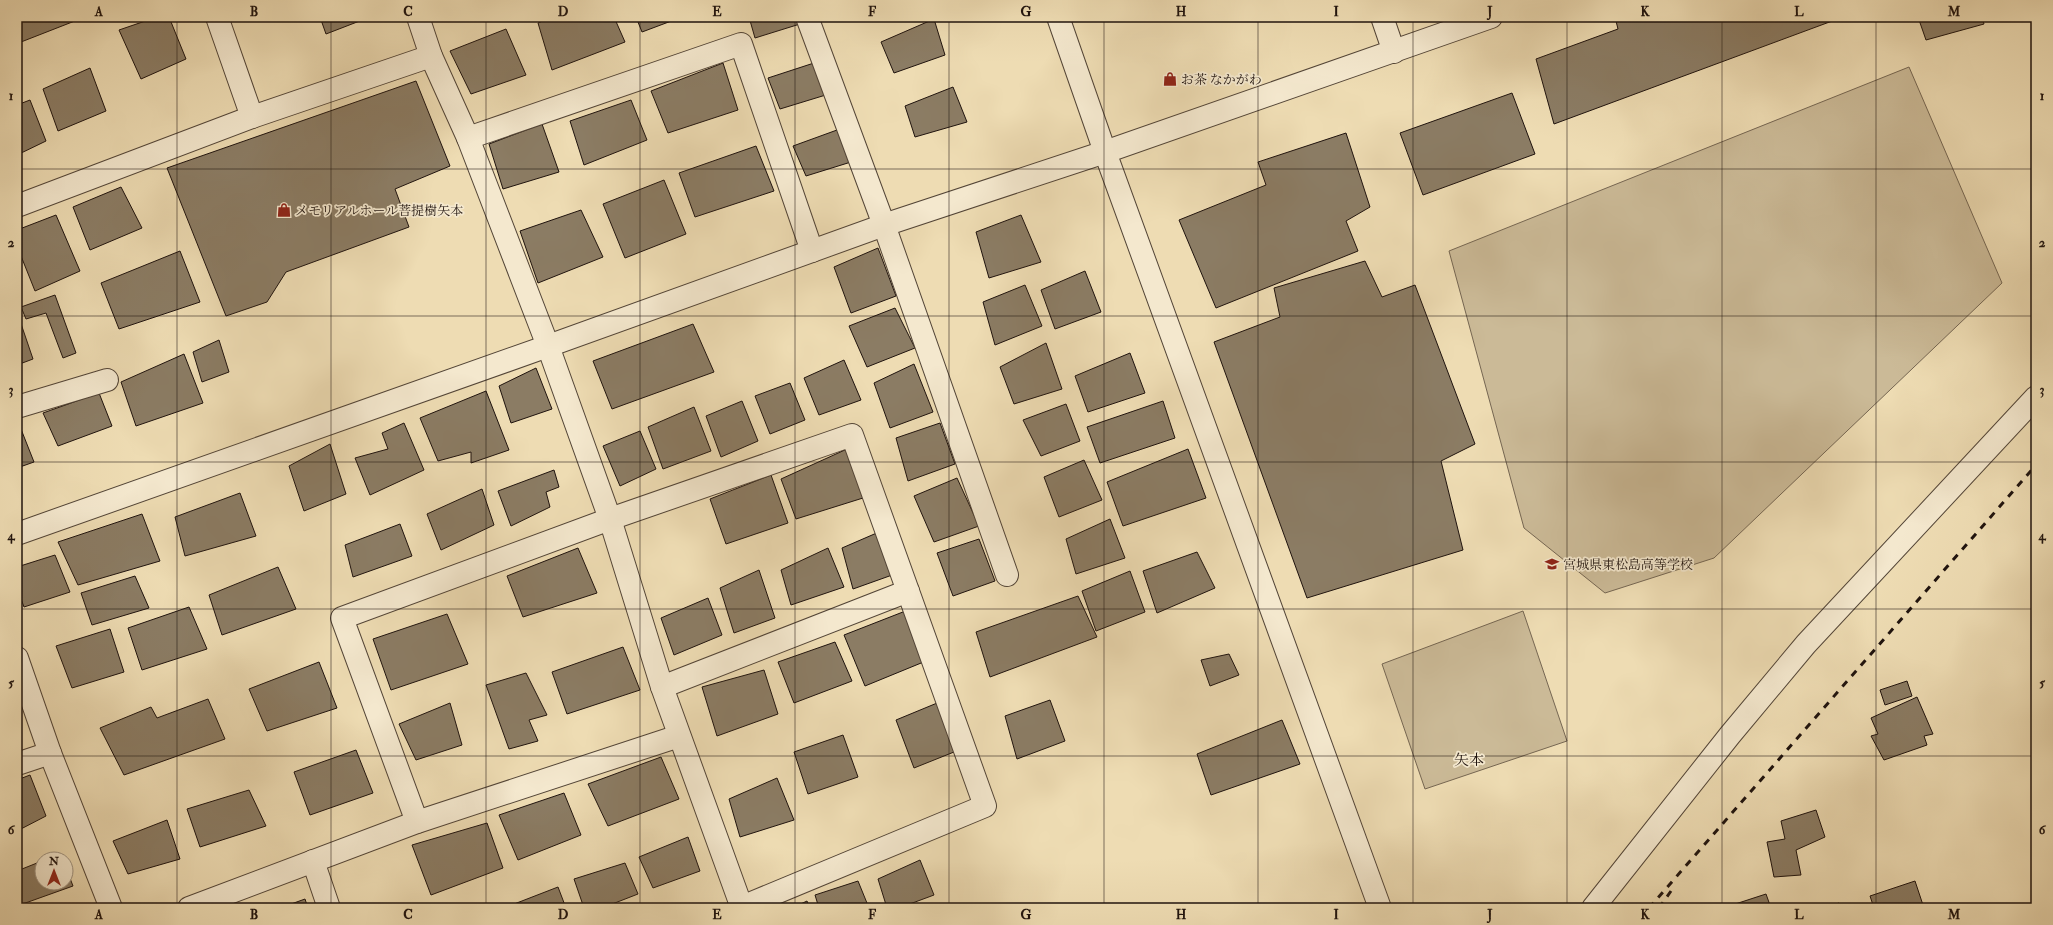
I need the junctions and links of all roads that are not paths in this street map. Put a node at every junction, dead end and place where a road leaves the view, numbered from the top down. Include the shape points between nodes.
1 (217, 17) edge
2 (418, 17) edge
3 (807, 17) edge
4 (1058, 17) edge
5 (1382, 17) edge
6 (1491, 17) edge
7 (1394, 52) junction
8 (431, 56) junction
9 (252, 117) junction
10 (468, 138) junction
11 (1105, 152) junction
12 (17, 206) edge
13 (884, 225) junction
14 (812, 251) junction
15 (548, 346) junction
16 (107, 380) dead end
17 (2036, 397) edge
18 (17, 407) edge
19 (610, 519) junction
20 (17, 534) edge
21 (1007, 575) dead end
22 (908, 591) junction
23 (17, 658) edge
24 (662, 687) junction
25 (679, 736) junction
26 (50, 753) junction
27 (17, 764) edge
28 (417, 822) junction
29 (313, 861) junction
30 (742, 907) edge
31 (112, 908) edge
32 (189, 908) edge
33 (329, 908) edge
34 (1380, 908) edge
35 (1593, 908) edge

1 - 9 street
2 - 8 street
3 - 13 street
4 - 11 street
5 - 7 street
6 - 7 street
7 - 11 street
8 - 9 street
8 - 10 street
9 - 12 street
10 - 14 street via 741,44
10 - 15 street
11 - 13 street
11 - 34 street
13 - 14 street
13 - 21 street
14 - 15 street
15 - 19 street
15 - 20 street
16 - 18 street
17 - 35 street via 1806,644 1730,735
19 - 22 street via 852,436
19 - 24 street
19 - 28 street via 342,618
22 - 24 street
22 - 30 street via 985,806
23 - 26 street
24 - 25 street
25 - 28 street
25 - 30 street
26 - 27 street
26 - 31 street
28 - 29 street
29 - 32 street
29 - 33 street

